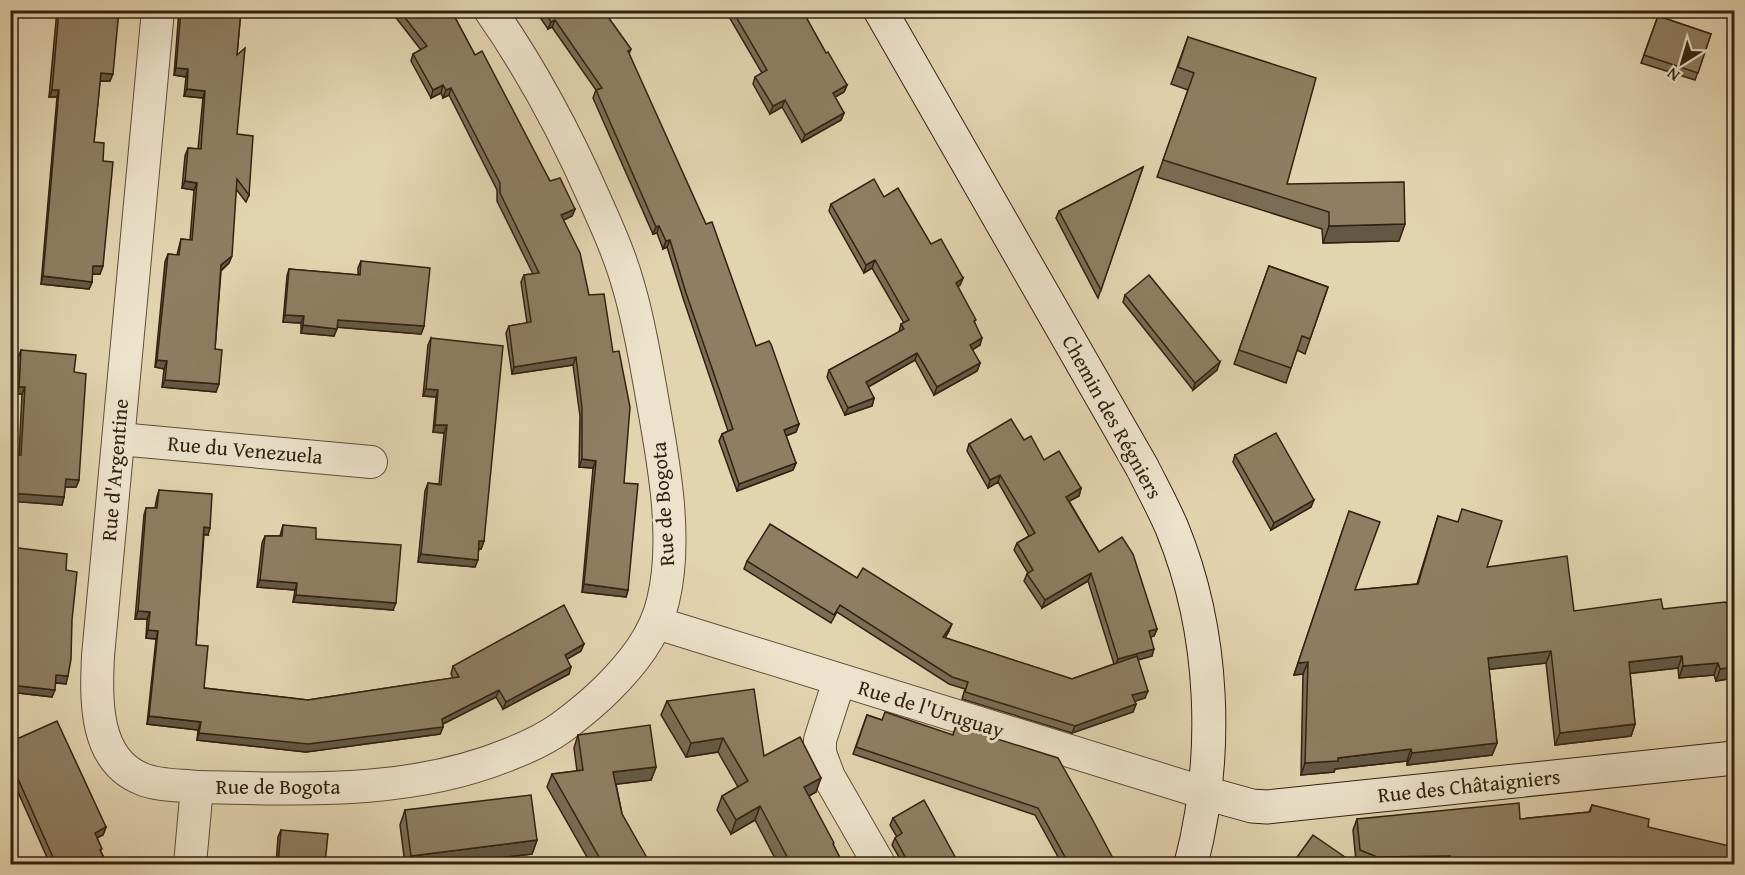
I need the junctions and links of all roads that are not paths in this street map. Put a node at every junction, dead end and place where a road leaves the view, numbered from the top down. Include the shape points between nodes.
1 (158, 10) edge
2 (490, 10) edge
3 (880, 10) edge
4 (119, 439) junction
5 (371, 462) dead end
6 (657, 623) junction
7 (839, 681) junction
8 (1734, 758) edge
9 (197, 786) junction
10 (1205, 794) junction
11 (190, 864) edge
12 (879, 864) edge
13 (1191, 864) edge

1 - 4 street, Rue d'Argentine
2 - 6 street, Rue de Bogota via 566,136 610,232 630,288 657,423 667,510 668,576
3 - 10 main road, Chemin des Régniers via 1142,467 1173,530 1202,640 1208,706
4 - 5 street, Rue du Venezuela
4 - 9 street, Rue d'Argentine via 98,657 101,724 114,759 126,771 167,785
6 - 7 street, Rue de l'Uruguay
6 - 9 street, Rue de Bogota via 623,673 591,704 560,729 498,759 416,781 345,789
7 - 10 street, Rue de l'Uruguay
7 - 12 street via 820,740 820,753 829,777
8 - 10 main road, Rue des Châtaigniers via 1267,807
9 - 11 street
10 - 13 main road, Chemin des Régniers

